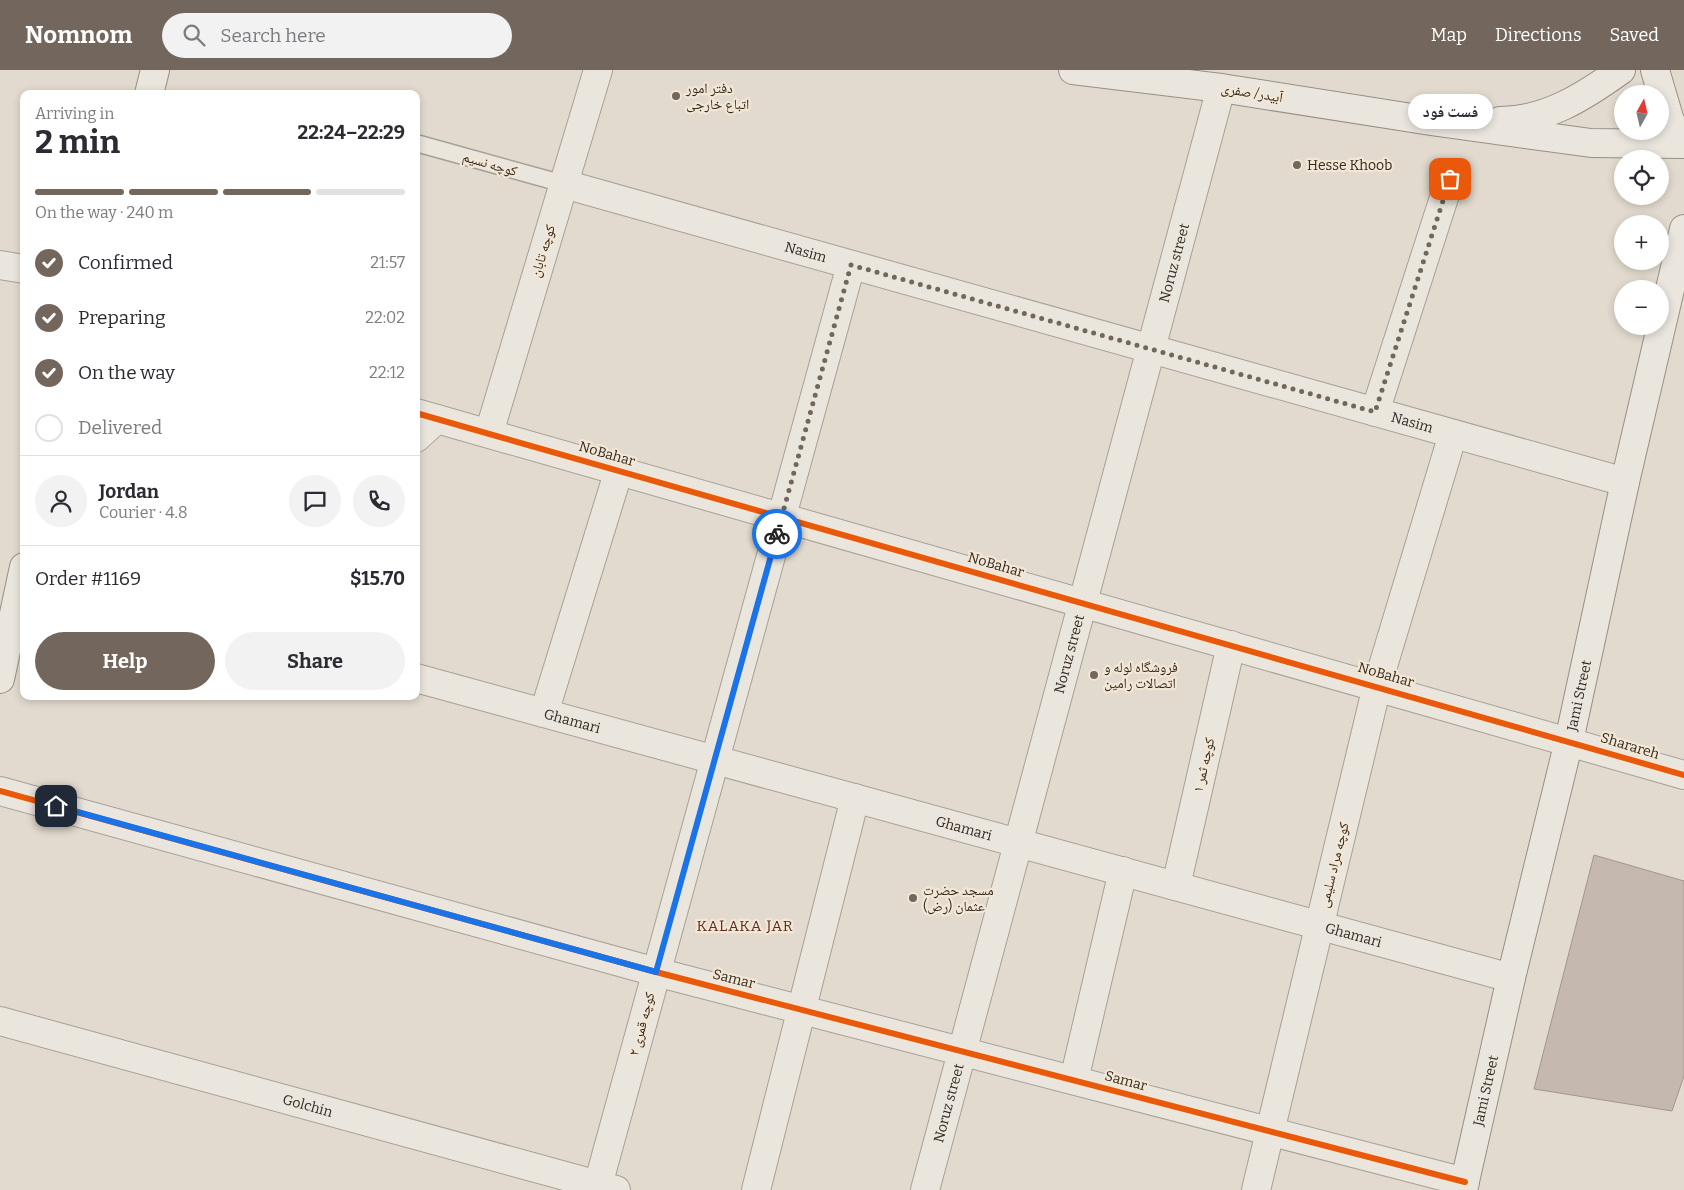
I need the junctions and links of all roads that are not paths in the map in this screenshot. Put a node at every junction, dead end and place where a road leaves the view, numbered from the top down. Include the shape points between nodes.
1 (155, 70) edge
2 (598, 70) edge
3 (1073, 70) edge
4 (1621, 70) edge
5 (1655, 70) edge
6 (1174, 76) edge
7 (1221, 88) junction
8 (149, 90) edge
9 (1431, 121) junction
10 (1684, 143) edge
11 (420, 144) edge
12 (1450, 179) dead end
13 (564, 184) junction
14 (1684, 230) edge
15 (0, 265) edge
16 (851, 265) junction
17 (20, 268) edge
18 (1151, 349) junction
19 (1375, 412) junction
20 (427, 416) edge
21 (420, 430) edge
22 (489, 433) junction
23 (1454, 434) junction
24 (619, 470) junction
25 (1625, 482) junction
26 (782, 516) junction
27 (20, 587) edge
28 (1083, 602) junction
29 (1231, 645) junction
30 (0, 679) edge
31 (420, 679) edge
32 (1377, 686) junction
33 (544, 713) junction
34 (1569, 741) junction
35 (715, 759) junction
36 (1684, 775) edge
37 (0, 791) edge
38 (855, 798) junction
39 (1019, 843) junction
40 (1123, 872) junction
41 (1176, 886) junction
42 (1320, 925) junction
43 (656, 972) junction
44 (1511, 978) junction
45 (802, 1010) junction
46 (0, 1021) edge
47 (962, 1052) junction
48 (1074, 1080) junction
49 (1270, 1131) junction
50 (1464, 1186) edge
51 (607, 1188) edge
52 (756, 1190) edge
53 (925, 1190) edge
54 (1256, 1190) edge

1 - 8 street
2 - 13 street, کوچه تابان
3 - 6 street, آبیدر/ صفری
4 - 9 street via 1589,93 1560,108 1522,121
5 - 10 street via 1670,121
6 - 7 street, آبیدر/ صفری
7 - 9 street, آبیدر/ صفری
7 - 18 street, Noruz street
9 - 10 street via 1591,143
11 - 13 lane, کوچه نسیم
12 - 19 street
13 - 16 street, Nasim
13 - 22 street, کوچه تابان
14 - 25 street, Jami Street
15 - 17 street
16 - 18 street, Nasim
16 - 26 street, کوچه قمری ۲
18 - 19 street, Nasim
18 - 28 street, Noruz street
19 - 23 street, Nasim
20 - 21 street
20 - 22 street, NoBahar
22 - 24 street, NoBahar
23 - 25 street, Nasim
23 - 32 street, کوچه مراد سلیمی
24 - 26 street, NoBahar
24 - 33 street
25 - 34 street, Jami Street
26 - 28 street, NoBahar
26 - 35 street, کوچه قمری ۲
27 - 30 street
28 - 29 street, NoBahar
28 - 39 street, Noruz street
29 - 32 street, NoBahar
29 - 41 street, کوچه ثمر ۱
31 - 33 street, Ghamari
32 - 34 street, NoBahar
32 - 42 street, کوچه مراد سلیمی
33 - 35 street, Ghamari
34 - 36 street, Sharareh
34 - 44 street, Jami Street
35 - 38 street, Ghamari
35 - 43 street, کوچه قمری ۲
37 - 43 street, Samar
38 - 39 street, Ghamari
38 - 45 street
39 - 40 street, Ghamari
39 - 47 street, Noruz street
40 - 41 street, Ghamari
40 - 48 street
41 - 42 street, Ghamari
42 - 44 street, Ghamari
42 - 49 street, کوچه مراد سلیمی
43 - 45 street, Samar
43 - 51 street, کوچه قمری ۲
44 - 50 street, Jami Street
45 - 47 street, Samar
45 - 52 street
46 - 51 street, Golchin
47 - 48 street, Samar
47 - 53 street, Noruz street
48 - 49 street, Samar
49 - 50 street, Samar
49 - 54 street, کوچه مراد سلیمی

